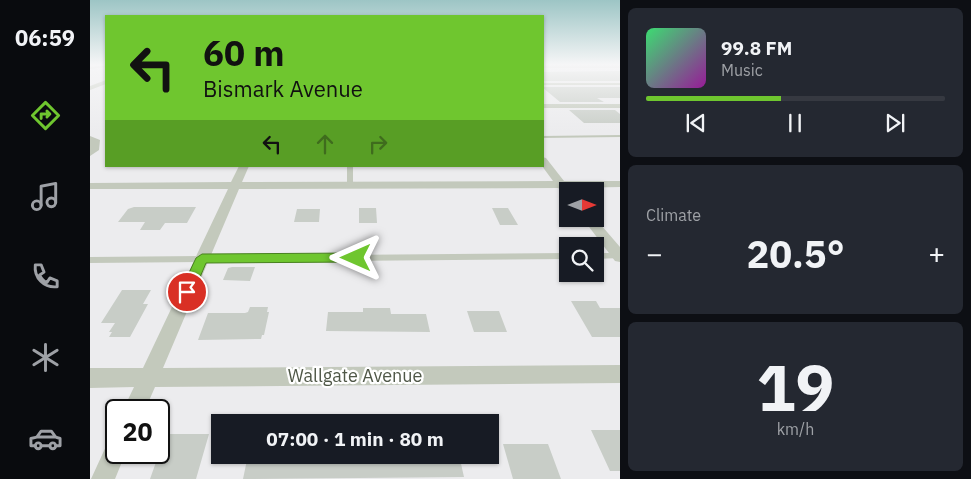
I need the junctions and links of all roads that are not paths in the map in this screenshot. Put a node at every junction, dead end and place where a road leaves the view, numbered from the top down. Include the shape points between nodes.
1 (544, 106) edge
2 (620, 106) edge
3 (620, 136) edge
4 (544, 137) edge
5 (90, 139) edge
6 (90, 153) edge
7 (544, 163) edge
8 (244, 167) edge
9 (350, 167) edge
10 (559, 182) edge
11 (620, 184) edge
12 (235, 185) junction
13 (350, 185) junction
14 (604, 185) edge
15 (90, 186) edge
16 (559, 188) edge
17 (597, 228) edge
18 (559, 256) edge
19 (604, 256) edge
20 (620, 256) edge
21 (202, 258) junction
22 (90, 260) edge
23 (620, 374) edge
24 (90, 378) edge
25 (149, 378) junction
26 (139, 399) edge
27 (110, 464) edge
28 (103, 479) edge

1 - 2 street
3 - 4 lane
5 - 6 street via 95,140 94,150
7 - 10 street
8 - 12 street
9 - 13 lane
11 - 14 street
12 - 13 street
12 - 15 street
12 - 21 street
13 - 16 street
17 - 20 street
18 - 21 lane
19 - 20 lane
21 - 22 lane
21 - 25 street
23 - 25 street, Wallgate Avenue
24 - 25 street, Wallgate Avenue
25 - 26 street
27 - 28 street

